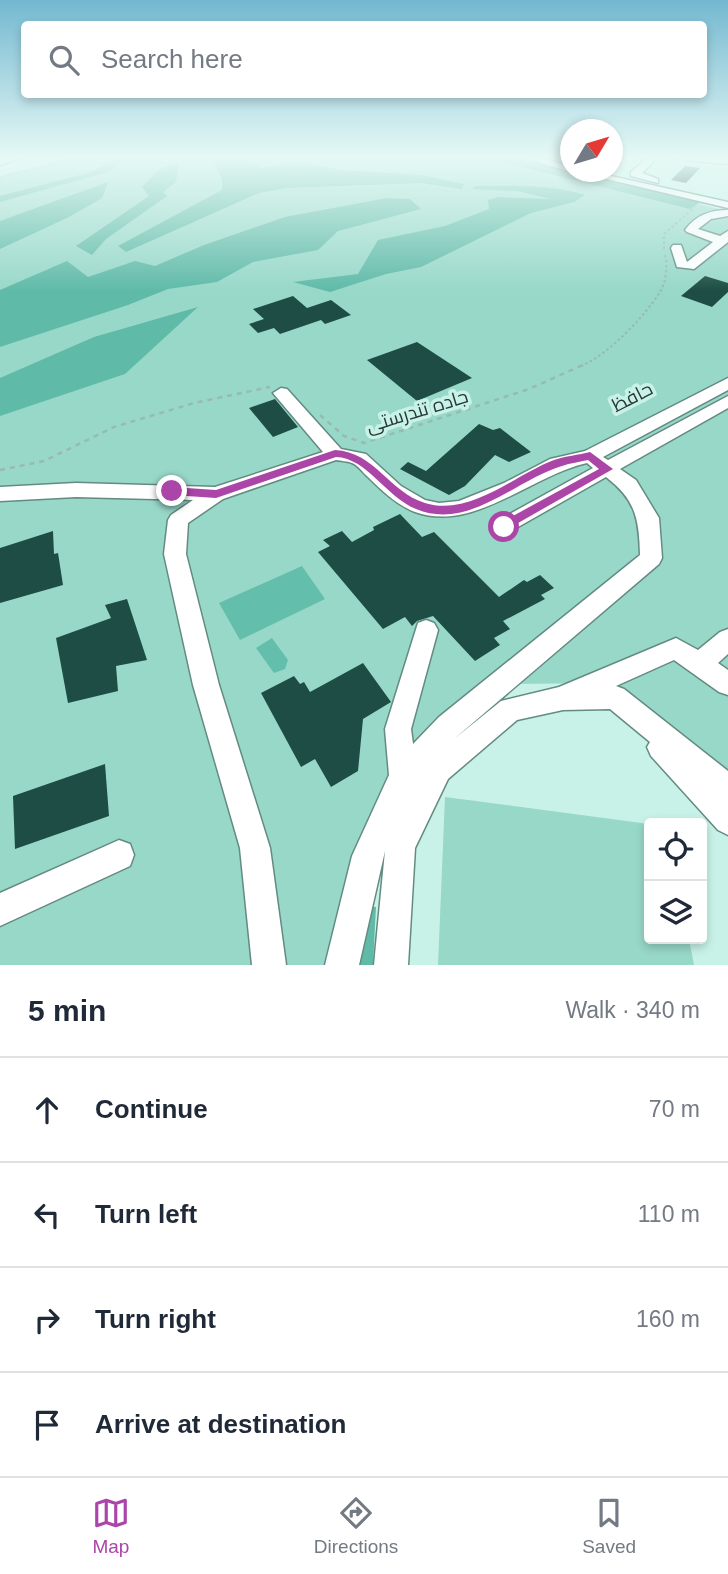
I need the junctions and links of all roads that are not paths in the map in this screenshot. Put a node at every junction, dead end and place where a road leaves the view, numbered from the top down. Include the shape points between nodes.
1 (691, 201) edge
2 (725, 210) edge
3 (726, 235) edge
4 (677, 248) dead end
5 (728, 371) edge
6 (277, 390) road end
7 (721, 391) edge
8 (335, 454) junction
9 (599, 462) junction
10 (557, 463) junction
11 (172, 491) junction
12 (0, 494) edge
13 (216, 494) junction
14 (178, 520) junction
15 (504, 527) dead end
16 (426, 630) dead end
17 (728, 639) edge
18 (700, 663) junction
19 (728, 684) edge
20 (615, 697) junction
21 (563, 698) junction
22 (402, 776) junction
23 (728, 789) edge
24 (728, 820) edge
25 (119, 855) dead end
26 (0, 910) edge
27 (269, 965) edge
28 (342, 965) edge
29 (391, 965) edge

1 - 2 street
2 - 3 street via 714,225
2 - 3 street via 691,230
3 - 4 street via 689,266 681,264
5 - 7 street, حافظ
6 - 8 street
7 - 9 street
7 - 10 street, حافظ via 578,448
8 - 10 street via 359,458 394,491 420,506 439,510 477,504
8 - 13 street
9 - 10 street
9 - 15 street
9 - 22 street via 629,485 649,518 651,558 448,726
11 - 12 street
11 - 13 street
11 - 14 street via 180,503
13 - 14 street
14 - 27 street via 175,554 206,685 255,848
16 - 22 street via 398,729
17 - 18 street
18 - 19 street
18 - 21 street via 676,648
20 - 21 street
20 - 23 street
20 - 24 street
21 - 29 street via 510,710 438,769 400,846
22 - 28 street via 367,856
25 - 26 street

